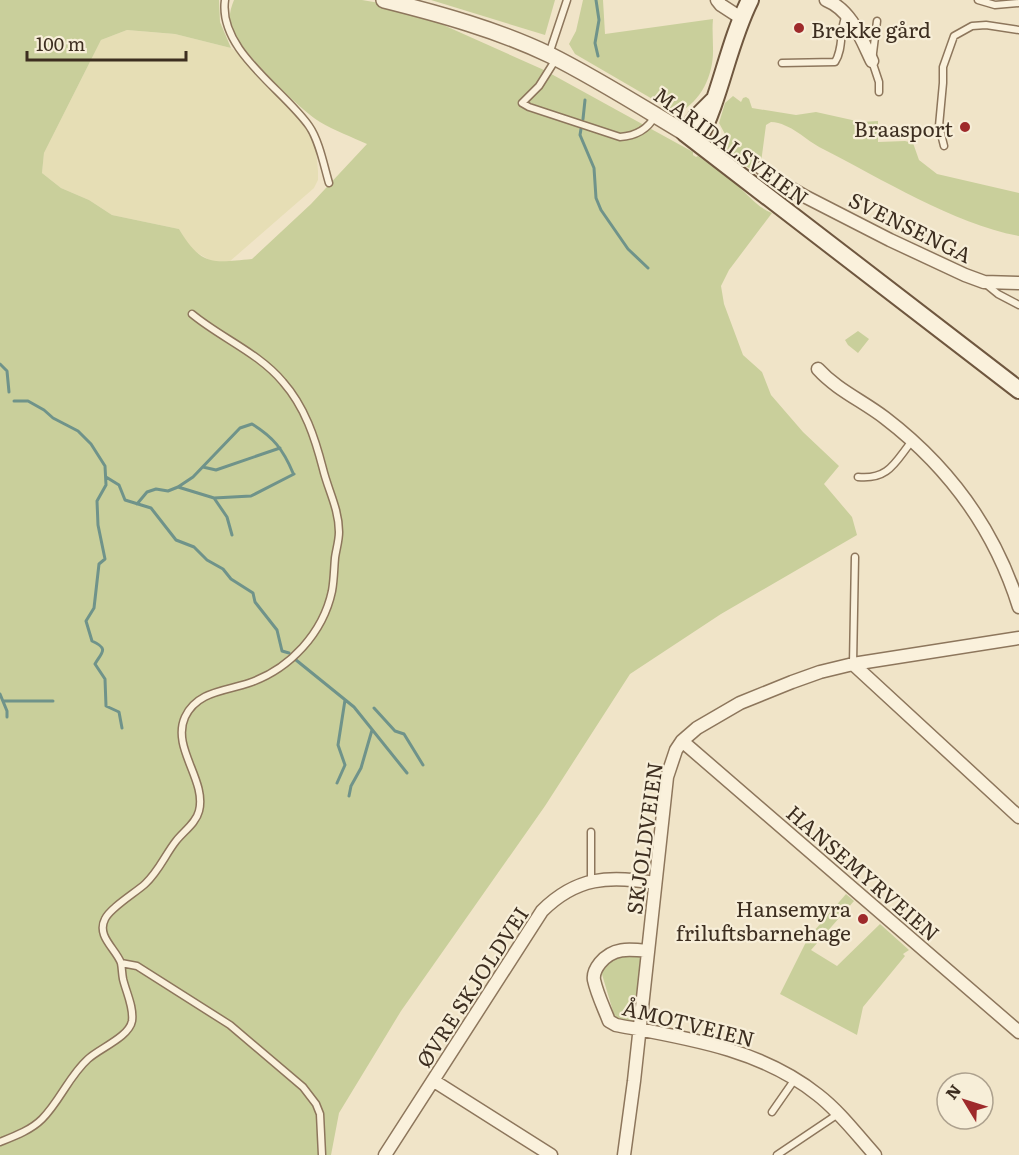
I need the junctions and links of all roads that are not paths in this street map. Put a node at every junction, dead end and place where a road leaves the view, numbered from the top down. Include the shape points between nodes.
1 (225, 0) edge
2 (384, 0) edge
3 (567, 0) edge
4 (717, 0) edge
5 (750, 0) edge
6 (825, 0) edge
7 (978, 0) edge
8 (1019, 3) edge
9 (847, 14) junction
10 (741, 18) junction
11 (877, 21) dead end
12 (1019, 30) edge
13 (553, 56) junction
14 (872, 61) junction
15 (782, 63) dead end
16 (879, 92) dead end
17 (656, 116) junction
18 (691, 138) junction
19 (944, 146) dead end
20 (761, 168) dead end
21 (329, 183) dead end
22 (984, 282) junction
23 (1019, 283) edge
24 (1019, 305) edge
25 (192, 314) dead end
26 (818, 369) dead end
27 (1019, 390) edge
28 (912, 441) junction
29 (858, 477) dead end
30 (855, 557) dead end
31 (1019, 607) edge
32 (1019, 638) edge
33 (853, 664) junction
34 (682, 741) junction
35 (1019, 817) edge
36 (591, 832) dead end
37 (591, 881) junction
38 (655, 883) junction
39 (648, 951) junction
40 (121, 963) junction
41 (640, 1029) junction
42 (1019, 1032) edge
43 (795, 1079) junction
44 (434, 1081) junction
45 (772, 1112) dead end
46 (838, 1114) junction
47 (0, 1142) edge
48 (322, 1155) edge
49 (385, 1155) edge
50 (551, 1155) edge
51 (624, 1155) edge
52 (777, 1155) edge
53 (875, 1155) edge

1 - 21 lane via 226,23 234,42 311,128
2 - 13 street, MARIDALSVEIEN via 485,29
3 - 13 lane
4 - 10 street
5 - 10 main road
6 - 9 street
7 - 8 lane via 995,5
9 - 14 street
9 - 15 lane via 835,62
10 - 18 main road via 707,124
11 - 14 lane
12 - 19 lane via 972,26 954,36 942,67 939,126
13 - 17 street, MARIDALSVEIEN
13 - 17 lane via 539,86 522,103 620,136 644,129
14 - 16 lane
17 - 18 street, MARIDALSVEIEN
18 - 27 main road, MARIDALSVEIEN
20 - 22 street, SVENSENGA via 806,197 890,240
22 - 23 street, SVENSENGA
22 - 24 lane, SVENSENGA
25 - 40 lane via 266,366 289,389 317,444 337,511 339,535 330,598 303,648 260,678 205,696 185,717 182,737 200,795 200,808 158,871 106,917 105,936
26 - 28 street via 827,380 884,417
28 - 29 lane via 887,472
28 - 31 street via 930,456 975,512 997,551
30 - 33 lane
32 - 33 street, SKJOLDVEIEN
33 - 34 street, SKJOLDVEIEN via 798,679 740,703
33 - 35 street
34 - 38 street, SKJOLDVEIEN via 669,768
34 - 42 street, HANSEMYRVEIEN
36 - 37 lane
37 - 38 street, ØVRE SKJOLDVEI via 615,878
37 - 44 street, ØVRE SKJOLDVEI via 561,894 542,911
38 - 39 street, SKJOLDVEIEN
39 - 41 street, SKJOLDVEIEN
39 - 41 street, ÅMOTVEIEN via 614,951 594,975 609,1021
40 - 47 lane via 131,1007 130,1027 81,1066 42,1119
40 - 48 lane via 137,966 230,1025 303,1087 320,1114
41 - 43 street, ÅMOTVEIEN via 744,1054
41 - 51 street, SKJOLDVEIEN
43 - 45 lane
43 - 46 street, ÅMOTVEIEN
44 - 49 street, ØVRE SKJOLDVEI
44 - 50 street
46 - 52 lane
46 - 53 street, ÅMOTVEIEN

